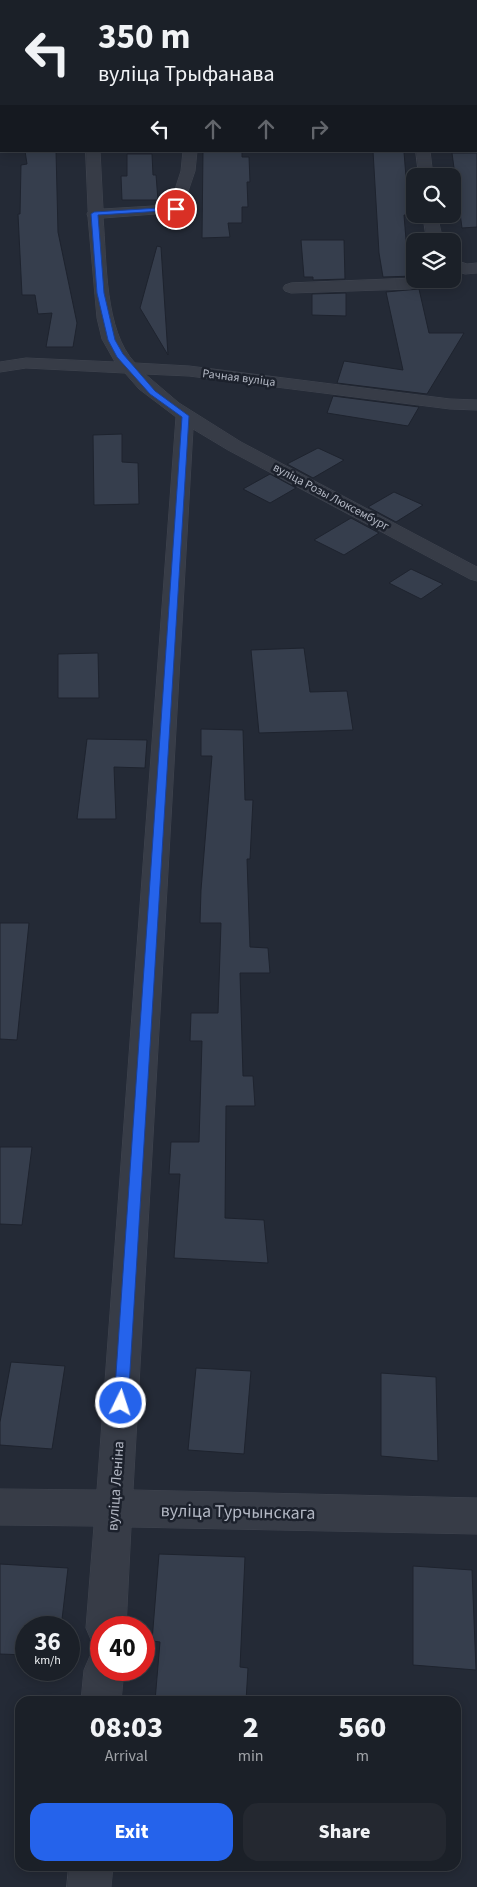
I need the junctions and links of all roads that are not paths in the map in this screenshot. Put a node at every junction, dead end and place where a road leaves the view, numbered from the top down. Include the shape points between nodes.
1 (92, 152) edge
2 (190, 152) edge
3 (423, 152) edge
4 (425, 168) edge
5 (94, 214) junction
6 (406, 283) edge
7 (291, 288) dead end
8 (0, 348) edge
9 (26, 363) junction
10 (0, 367) edge
11 (131, 368) junction
12 (477, 405) edge
13 (185, 416) junction
14 (477, 575) edge
15 (0, 1507) edge
16 (114, 1508) junction
17 (477, 1516) edge
18 (107, 1616) edge
19 (103, 1681) edge
20 (102, 1696) edge
21 (91, 1871) edge
22 (89, 1887) edge

1 - 5 street, вуліца Розы Люксембург
2 - 5 street via 188,171 176,209
3 - 4 street
5 - 11 street, вуліца Розы Люксембург via 101,293 111,340
6 - 7 street
8 - 9 street
9 - 10 street, Рачная вуліца
9 - 11 street, Рачная вуліца
11 - 12 street, Рачная вуліца via 189,371
11 - 13 street, вуліца Розы Люксембург via 152,392
13 - 14 street, вуліца Розы Люксембург
13 - 16 street, вуліца Леніна
15 - 16 street, вуліца Турчынскага
16 - 17 street, вуліца Турчынскага
16 - 18 street, вуліца Леніна
19 - 20 street
21 - 22 street

